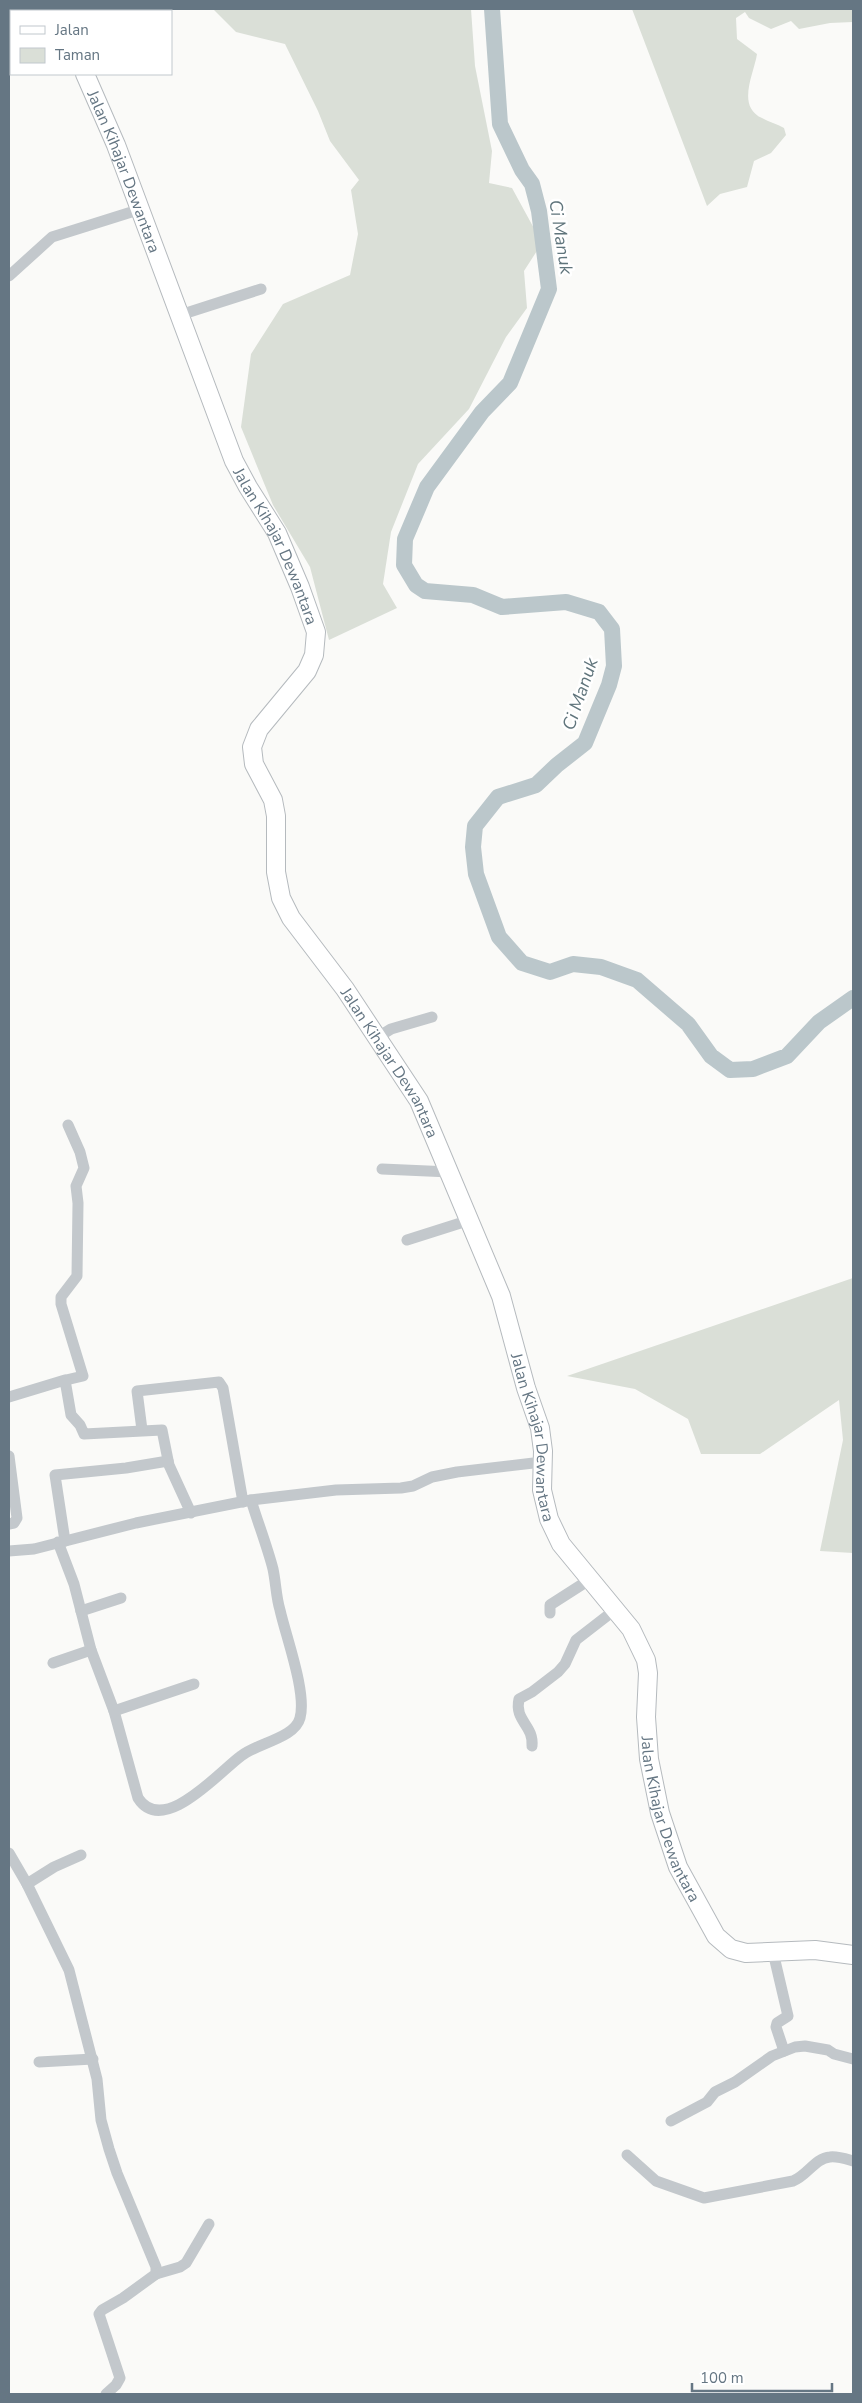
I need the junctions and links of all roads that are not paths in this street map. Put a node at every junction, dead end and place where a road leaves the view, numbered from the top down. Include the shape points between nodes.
1 (85, 75) edge
2 (141, 209) junction
3 (9, 276) edge
4 (261, 290) dead end
5 (180, 315) junction
6 (432, 1017) dead end
7 (378, 1037) junction
8 (68, 1125) dead end
9 (382, 1169) dead end
10 (450, 1172) junction
11 (470, 1220) junction
12 (407, 1240) dead end
13 (66, 1380) junction
14 (9, 1397) edge
15 (142, 1430) junction
16 (9, 1456) edge
17 (168, 1461) junction
18 (542, 1462) junction
19 (247, 1501) junction
20 (191, 1513) junction
21 (9, 1524) edge
22 (62, 1542) junction
23 (9, 1551) edge
24 (589, 1580) junction
25 (121, 1598) dead end
26 (616, 1609) junction
27 (81, 1612) junction
28 (550, 1612) dead end
29 (91, 1650) junction
30 (53, 1663) dead end
31 (194, 1684) dead end
32 (114, 1711) junction
33 (532, 1746) dead end
34 (9, 1853) edge
35 (81, 1855) dead end
36 (27, 1884) junction
37 (773, 1952) junction
38 (853, 1955) edge
39 (784, 2051) junction
40 (93, 2059) junction
41 (853, 2059) edge
42 (39, 2062) dead end
43 (671, 2121) dead end
44 (627, 2155) dead end
45 (853, 2161) edge
46 (209, 2224) dead end
47 (156, 2274) junction
48 (106, 2394) edge

1 - 2 main road, Jalan Kihajar Dewantara
2 - 3 street via 52,237
2 - 5 main road, Jalan Kihajar Dewantara
4 - 5 street
5 - 7 main road, Jalan Kihajar Dewantara via 234,461 277,534 316,632 314,655 307,671 262,725 252,747 254,764 273,800 276,816 278,888 291,918
6 - 7 street via 391,1029
7 - 10 main road, Jalan Kihajar Dewantara via 419,1101
8 - 13 street via 84,1168 76,1186 77,1276 61,1297 61,1304 83,1376
9 - 10 street
10 - 11 main road, Jalan Kihajar Dewantara
11 - 12 street
11 - 18 main road, Jalan Kihajar Dewantara via 506,1308 526,1388 540,1428
13 - 14 street
13 - 15 street via 70,1415 84,1434
15 - 17 street via 162,1430
15 - 19 street via 138,1391 220,1383
16 - 21 street via 16,1518
17 - 20 street
17 - 22 street via 55,1475
18 - 19 street via 457,1472 401,1488 336,1490
18 - 24 main road, Jalan Kihajar Dewantara via 542,1490 549,1519 561,1544
19 - 20 street
19 - 32 street via 273,1570 299,1685 302,1706 297,1725 292,1731 240,1756 183,1803 166,1810 156,1810 148,1808 138,1798
20 - 22 street
22 - 23 street
22 - 27 street
24 - 26 main road, Jalan Kihajar Dewantara
24 - 28 street via 550,1605
25 - 27 street
26 - 33 street via 576,1640 558,1672 532,1692 518,1698 519,1715 531,1734
26 - 37 main road, Jalan Kihajar Dewantara via 646,1660 649,1759 660,1813 678,1867 721,1942 739,1951
27 - 29 street
29 - 30 street
29 - 32 street
31 - 32 street
34 - 36 street
35 - 36 street
36 - 40 street via 69,1970
37 - 38 main road, Jalan Kihajar Dewantara via 815,1950
37 - 39 street via 788,2016 776,2026
39 - 41 street via 805,2046 830,2050
39 - 43 street via 715,2092 707,2102
40 - 42 street
40 - 47 street via 109,2150 153,2257
44 - 45 street via 656,2181 704,2198 793,2181 825,2158
46 - 47 street via 186,2263
47 - 48 street via 99,2314 120,2378

